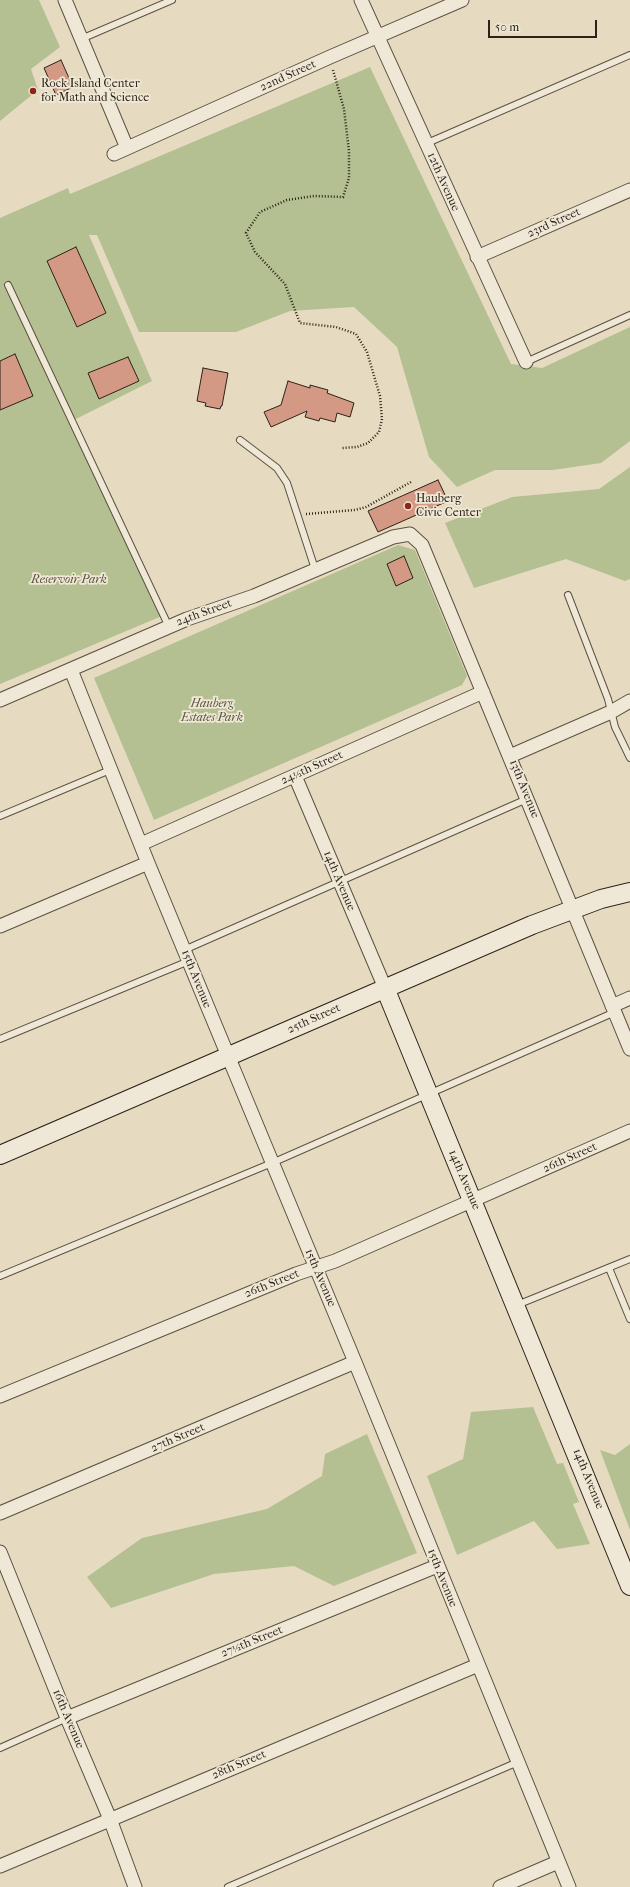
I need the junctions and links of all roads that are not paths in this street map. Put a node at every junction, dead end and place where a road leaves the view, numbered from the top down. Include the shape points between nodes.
1 (65, 0) edge
2 (172, 0) edge
3 (361, 0) edge
4 (462, 0) edge
5 (377, 36) junction
6 (82, 39) junction
7 (630, 55) edge
8 (426, 144) junction
9 (127, 148) junction
10 (114, 154) dead end
11 (630, 190) edge
12 (477, 257) junction
13 (8, 285) dead end
14 (630, 315) edge
15 (526, 362) joint
16 (240, 440) dead end
17 (410, 534) joint
18 (315, 570) junction
19 (568, 595) dead end
20 (169, 627) junction
21 (71, 670) junction
22 (483, 692) junction
23 (0, 700) edge
24 (630, 701) edge
25 (611, 712) junction
26 (510, 756) junction
27 (630, 758) edge
28 (110, 770) junction
29 (294, 776) junction
30 (528, 799) junction
31 (0, 816) edge
32 (141, 844) junction
33 (148, 863) junction
34 (339, 882) junction
35 (630, 892) edge
36 (573, 909) junction
37 (0, 926) edge
38 (186, 955) junction
39 (385, 988) junction
40 (630, 998) edge
41 (614, 1009) junction
42 (0, 1039) edge
43 (630, 1048) edge
44 (228, 1057) junction
45 (428, 1093) junction
46 (630, 1131) edge
47 (0, 1155) edge
48 (272, 1162) junction
49 (473, 1201) junction
50 (630, 1258) edge
51 (315, 1268) junction
52 (609, 1268) junction
53 (0, 1276) edge
54 (516, 1305) junction
55 (630, 1319) edge
56 (355, 1362) junction
57 (0, 1396) edge
58 (0, 1513) edge
59 (0, 1552) edge
60 (437, 1566) junction
61 (630, 1586) edge
62 (478, 1665) junction
63 (67, 1718) junction
64 (0, 1748) edge
65 (518, 1762) junction
66 (110, 1819) junction
67 (558, 1862) junction
68 (0, 1866) edge
69 (135, 1887) edge
70 (228, 1887) edge
71 (500, 1887) edge
72 (569, 1887) edge

1 - 6 street
2 - 6 lane
3 - 5 street, 12th Avenue
4 - 5 street, 22nd Street
5 - 8 street, 12th Avenue
5 - 9 street, 22nd Street
6 - 9 street
7 - 8 lane
8 - 12 street, 12th Avenue
9 - 10 street, 22nd Street
11 - 12 street, 23rd Street
12 - 15 street, 12th Avenue
13 - 20 lane
14 - 15 lane
16 - 18 lane via 277,468 287,484
17 - 18 street, 24th Street via 393,537
17 - 22 street, 13th Avenue via 422,545 428,557
18 - 20 street, 24th Street via 254,596
19 - 25 lane
20 - 21 street, 24th Street
21 - 23 street, 24th Street
21 - 28 street, 15th Avenue
22 - 26 street, 13th Avenue
22 - 29 street, 24½th Street
24 - 25 street
25 - 26 street
25 - 27 lane via 615,727
26 - 30 street, 13th Avenue
28 - 31 lane
28 - 32 street, 15th Avenue
29 - 32 street, 24½th Street
29 - 34 street, 14th Avenue
30 - 34 lane
30 - 36 street, 13th Avenue
32 - 33 street, 15th Avenue
33 - 37 street
33 - 38 street, 15th Avenue
34 - 38 lane
34 - 39 street, 14th Avenue
35 - 36 street, 25th Street
36 - 39 street, 25th Street
36 - 41 street, 13th Avenue
38 - 42 lane
38 - 44 street, 15th Avenue
39 - 44 street, 25th Street
39 - 45 street, 14th Avenue
40 - 41 street
41 - 43 street, 13th Avenue
41 - 45 lane
44 - 47 street, 25th Street
44 - 48 street, 15th Avenue
45 - 48 lane
45 - 49 street, 14th Avenue
46 - 49 street, 26th Street
48 - 51 street, 15th Avenue
48 - 53 lane
49 - 51 street, 26th Street
49 - 54 street, 14th Avenue
50 - 52 lane
51 - 56 street, 15th Avenue
51 - 57 street, 26th Street
52 - 54 lane
52 - 55 lane
54 - 61 street, 14th Avenue
56 - 58 street, 27th Street
56 - 60 street, 15th Avenue
59 - 63 street, 16th Avenue
60 - 62 street, 15th Avenue
60 - 63 street, 27½th Street
62 - 65 street, 15th Avenue
62 - 66 street, 28th Street
63 - 64 lane
63 - 66 street, 16th Avenue
65 - 67 street, 15th Avenue
65 - 70 lane
66 - 68 street, 28th Street
66 - 69 street, 16th Avenue
67 - 71 street
67 - 72 street, 15th Avenue

